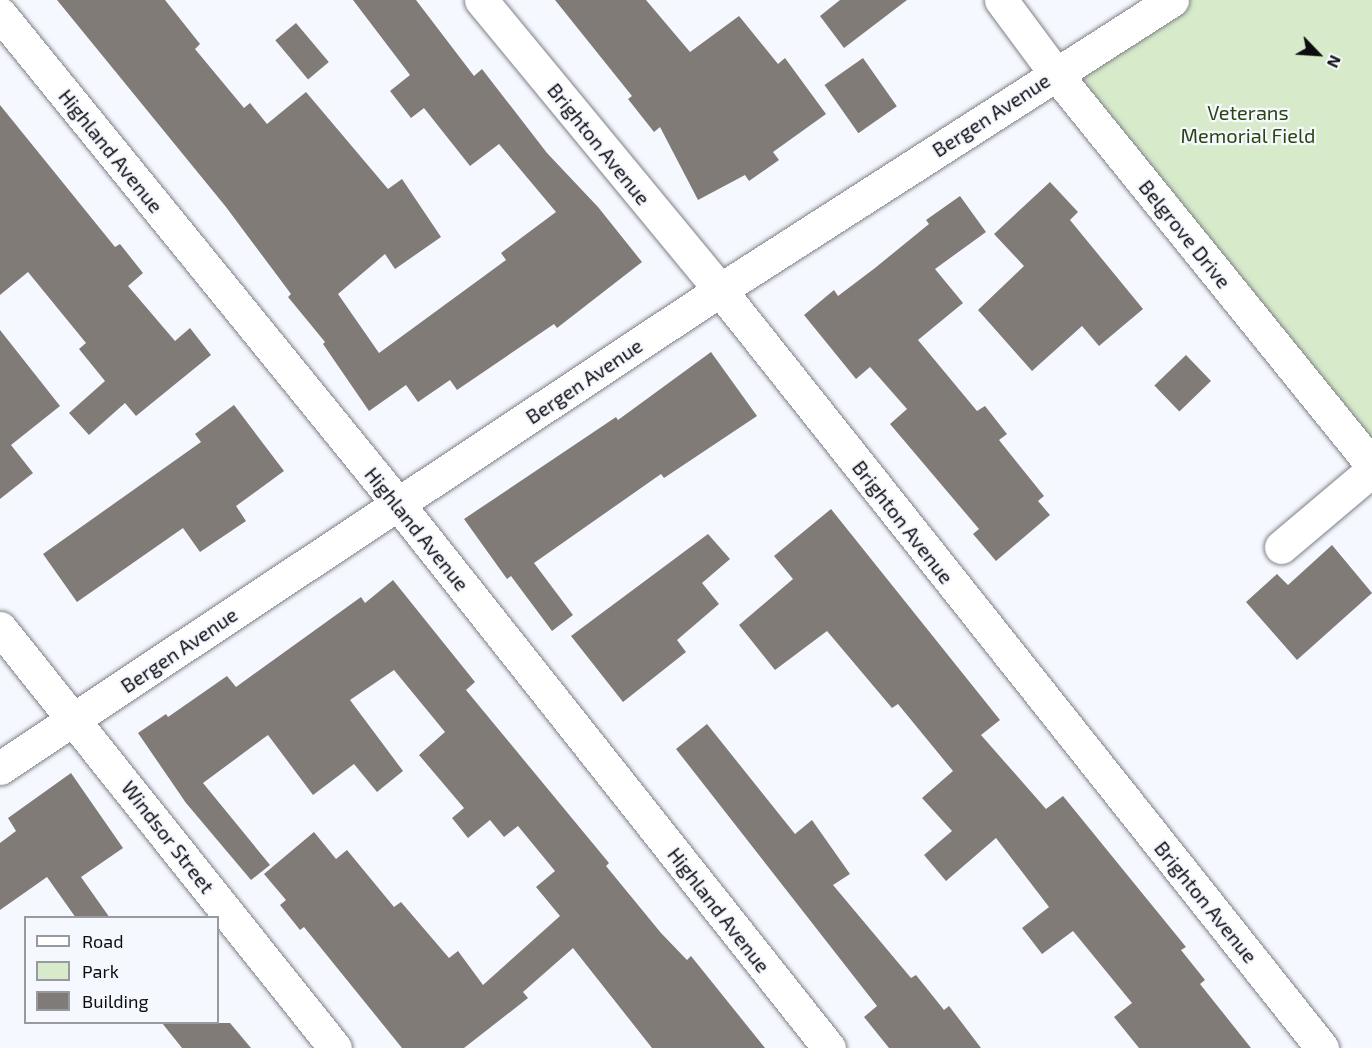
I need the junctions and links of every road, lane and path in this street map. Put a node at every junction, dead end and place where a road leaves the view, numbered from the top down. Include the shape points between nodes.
1 (481, 0) edge
2 (1001, 0) edge
3 (1172, 0) edge
4 (0, 14) edge
5 (1054, 73) junction
6 (720, 290) junction
7 (1372, 467) edge
8 (398, 504) junction
9 (1281, 547) dead end
10 (0, 628) edge
11 (75, 720) junction
12 (0, 768) edge
13 (335, 1048) edge
14 (829, 1048) edge
15 (1322, 1048) edge

1 - 6 street, Brighton Avenue
2 - 5 street, Belgrove Drive
3 - 5 street, Bergen Avenue
4 - 8 street, Highland Avenue
5 - 6 street, Bergen Avenue
5 - 7 street, Belgrove Drive
6 - 8 street, Bergen Avenue
6 - 15 street, Brighton Avenue
7 - 9 street
8 - 11 street, Bergen Avenue
8 - 14 street, Highland Avenue
10 - 11 street, Windsor Street
11 - 12 street, Bergen Avenue
11 - 13 street, Windsor Street

